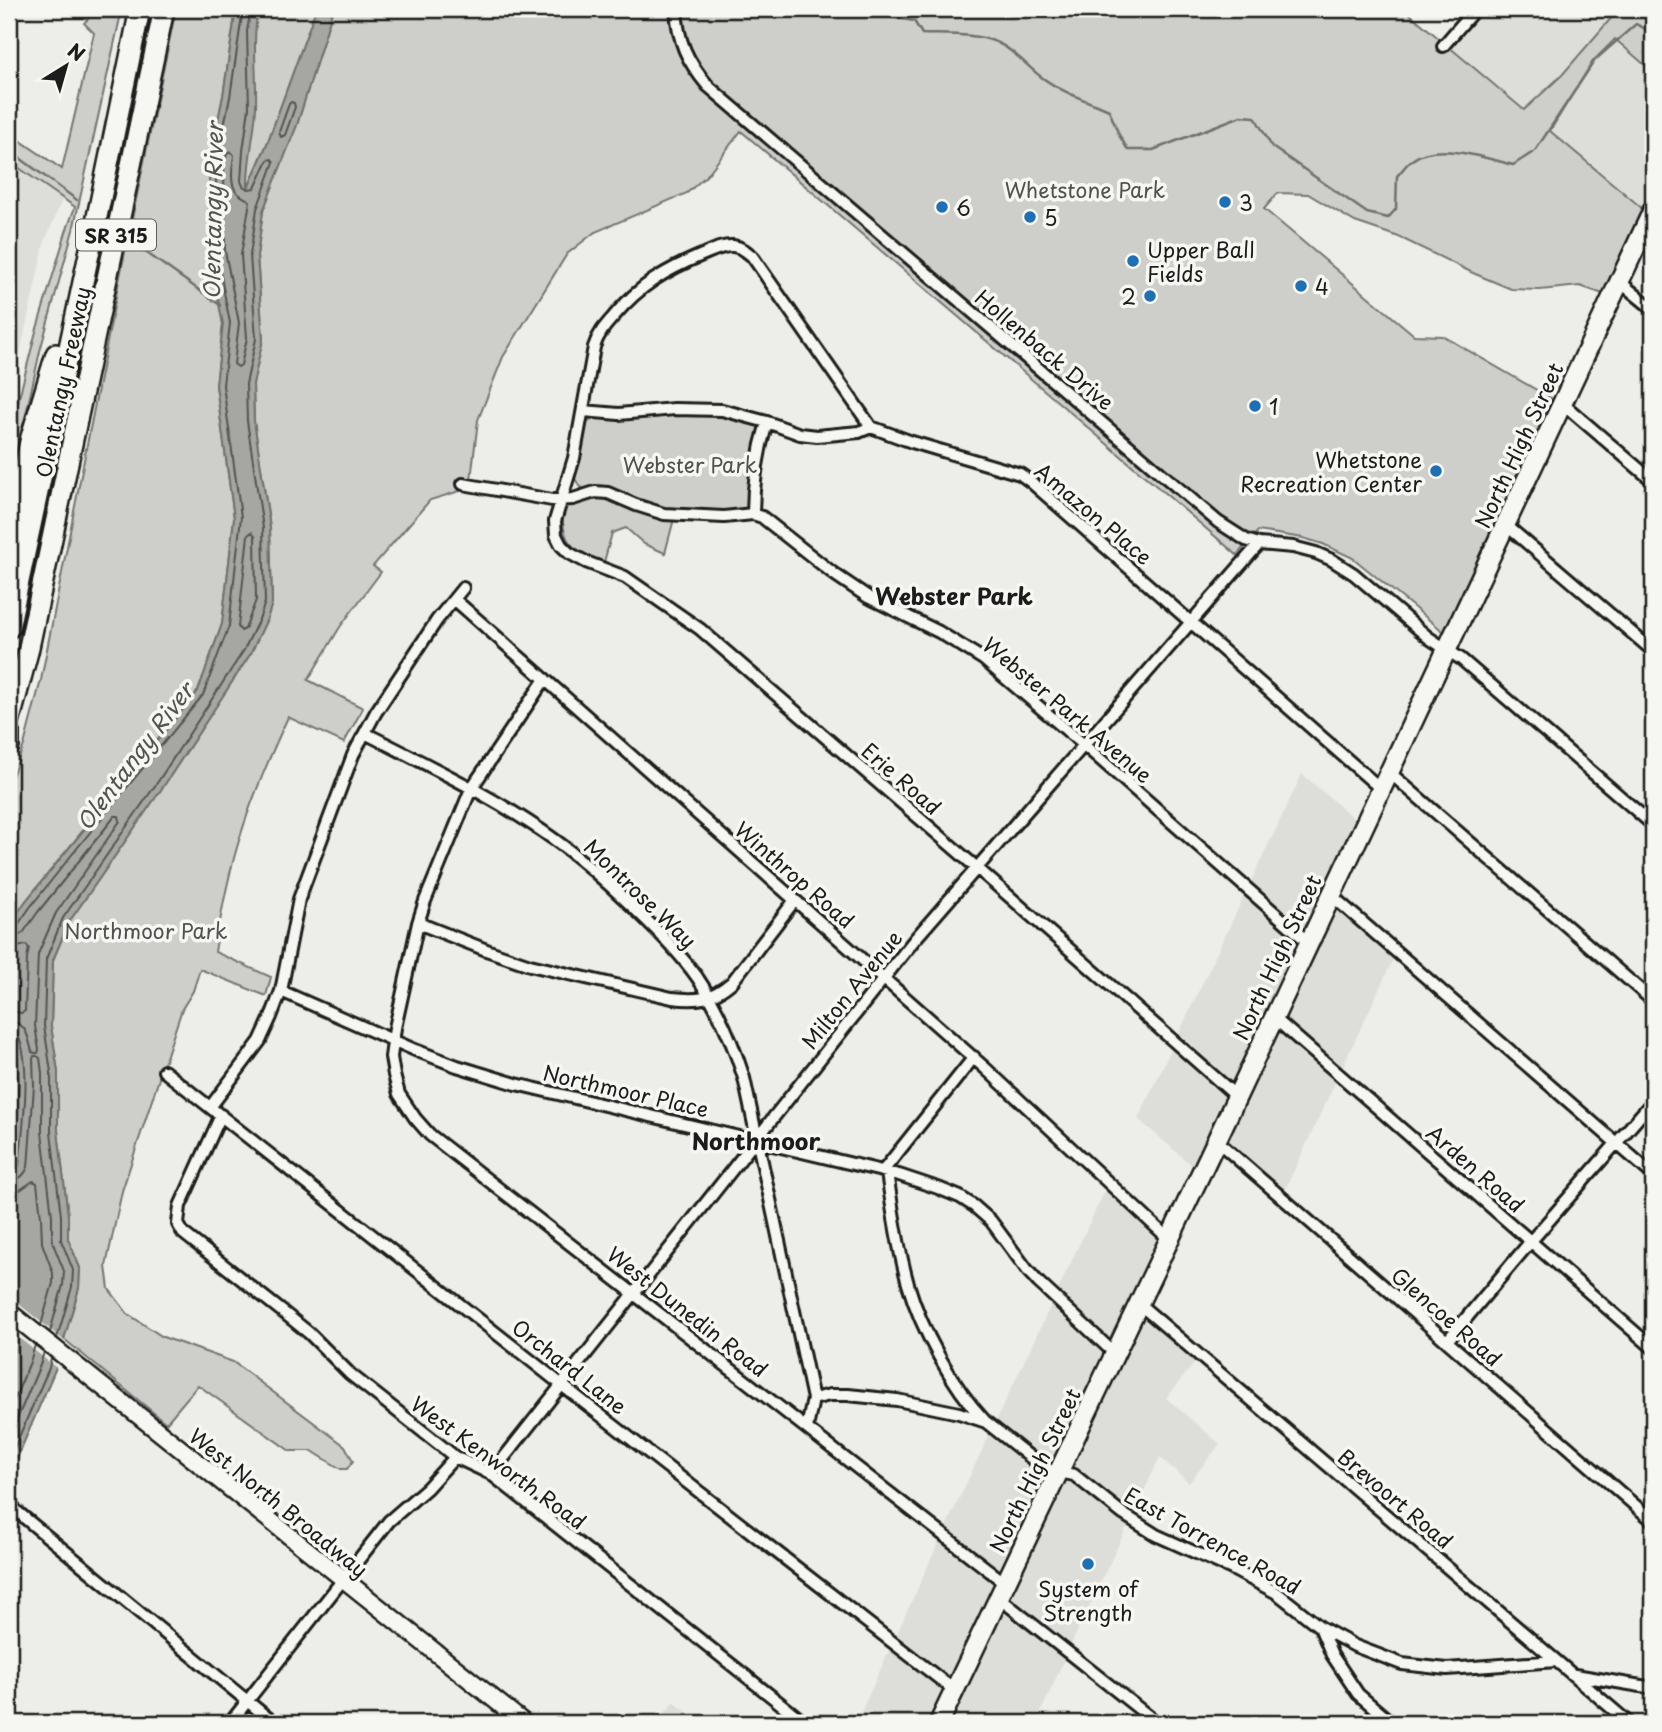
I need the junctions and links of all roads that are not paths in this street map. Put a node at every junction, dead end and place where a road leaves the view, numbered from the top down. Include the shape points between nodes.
1 (140, 9) edge
2 (164, 9) edge
3 (676, 9) edge
4 (1475, 9) edge
5 (1443, 47) dead end
6 (102, 198) junction
7 (1653, 210) edge
8 (1620, 282) junction
9 (1653, 309) edge
10 (1562, 403) junction
11 (583, 411) junction
12 (767, 422) junction
13 (871, 427) junction
14 (569, 478) junction
15 (1653, 481) edge
16 (463, 484) dead end
17 (583, 496) junction
18 (562, 500) junction
19 (753, 513) junction
20 (1506, 525) junction
21 (9, 537) edge
22 (1259, 544) junction
23 (463, 587) dead end
24 (454, 599) junction
25 (1192, 623) junction
26 (9, 628) edge
27 (1447, 649) junction
28 (1653, 651) edge
29 (545, 679) junction
30 (9, 722) edge
31 (365, 733) junction
32 (1084, 745) junction
33 (9, 746) edge
34 (1385, 781) junction
35 (471, 789) junction
36 (1653, 825) edge
37 (977, 868) junction
38 (1331, 895) junction
39 (795, 900) junction
40 (418, 923) junction
41 (1309, 943) junction
42 (884, 978) junction
43 (281, 991) junction
44 (709, 998) junction
45 (1653, 1002) edge
46 (1273, 1017) junction
47 (393, 1040) junction
48 (974, 1057) junction
49 (164, 1070) dead end
50 (1236, 1096) junction
51 (1653, 1101) edge
52 (211, 1106) junction
53 (221, 1115) junction
54 (757, 1140) junction
55 (1216, 1140) junction
56 (1617, 1143) junction
57 (885, 1172) junction
58 (1653, 1175) edge
59 (1168, 1239) junction
60 (1531, 1241) junction
61 (634, 1294) junction
62 (1138, 1303) junction
63 (9, 1312) edge
64 (1447, 1341) junction
65 (1653, 1348) edge
66 (1114, 1353) junction
67 (563, 1385) junction
68 (813, 1399) junction
69 (986, 1422) junction
70 (807, 1428) junction
71 (455, 1457) junction
72 (1057, 1472) junction
73 (491, 1474) junction
74 (9, 1505) edge
75 (1653, 1521) edge
76 (343, 1579) junction
77 (1002, 1590) junction
78 (1320, 1627) junction
79 (1556, 1661) junction
80 (1575, 1675) junction
81 (1653, 1688) edge
82 (954, 1690) junction
83 (248, 1702) junction
84 (230, 1723) edge
85 (274, 1723) edge
86 (524, 1723) edge
87 (805, 1723) edge
88 (939, 1723) edge
89 (1157, 1723) edge
90 (1392, 1723) edge
91 (1629, 1723) edge

1 - 6 highway, Olentangy Freeway / SR 315
2 - 30 highway, Olentangy Freeway / SR 315 via 28,652
3 - 22 street, Hollenback Drive via 684,52 708,86 1218,522
4 - 5 street
6 - 21 highway via 31,438
6 - 26 highway, Olentangy Freeway / SR 315
7 - 8 main road, North High Street
8 - 9 street
8 - 10 main road, North High Street
10 - 15 street
10 - 20 main road, North High Street
11 - 12 street via 722,410
11 - 13 street, Erie Road via 594,347 604,327 655,278 674,266 731,246 752,256
11 - 14 street, Erie Road
12 - 13 street via 817,436
12 - 19 street via 754,481
13 - 25 street, Amazon Place via 1020,474
14 - 17 street
14 - 18 street, Erie Road
16 - 18 street
17 - 18 street
17 - 19 street via 608,493 664,514 714,517
18 - 37 street, Erie Road via 556,535 569,553 625,577 700,629
19 - 32 street, Webster Park Avenue via 868,597 983,659
20 - 27 main road, North High Street
20 - 28 street
22 - 25 street, Milton Avenue
22 - 27 street, Hollenback Drive via 1293,547 1332,560
23 - 24 street
24 - 29 street, Winthrop Road
24 - 31 street
25 - 32 street, Milton Avenue
25 - 34 street, Amazon Place
27 - 34 main road, North High Street
27 - 36 street, Hollenback Drive
29 - 35 street, West Dunedin Road
29 - 39 street, Winthrop Road
30 - 33 highway, Olentangy Freeway
31 - 35 street, Montrose Way
31 - 43 street via 299,899
32 - 37 street, Milton Avenue
32 - 41 street, Webster Park Avenue
34 - 38 main road, North High Street
34 - 45 street, Amazon Place
35 - 40 street, West Dunedin Road
35 - 44 street, Montrose Way via 553,839 596,873 660,933
37 - 42 street, Milton Avenue
37 - 50 street, Erie Road
38 - 41 main road, North High Street
38 - 56 street
39 - 42 street, Winthrop Road
39 - 44 street via 732,982
40 - 44 street via 568,975 672,998
40 - 47 street, West Dunedin Road
41 - 46 main road, North High Street
42 - 48 street, Winthrop Road
42 - 54 street, Milton Avenue
43 - 47 street, Northmoor Place
43 - 52 street via 260,1041
44 - 54 street, Montrose Way via 736,1053
46 - 50 main road, North High Street
46 - 60 street, Arden Road
47 - 54 street, Northmoor Place via 516,1084
47 - 61 street, West Dunedin Road via 391,1056 399,1094 430,1135
48 - 57 street
48 - 59 street, Winthrop Road
49 - 52 street, Orchard Lane
50 - 55 main road, North High Street
51 - 56 street
52 - 53 street, Orchard Lane
53 - 67 street, Orchard Lane
53 - 71 street, West Kenworth Road via 180,1206 178,1224 183,1233
54 - 57 street, Northmoor Place
54 - 61 street, Milton Avenue
54 - 68 street, Montrose Way
55 - 59 main road, North High Street
55 - 64 street, Glencoe Road
56 - 58 street
56 - 60 street
57 - 66 street, Northmoor Place via 938,1188 974,1206 1038,1282
57 - 69 street via 908,1285 924,1325 940,1359
59 - 62 main road, North High Street
60 - 64 street
60 - 65 street, Arden Road
61 - 67 street, Milton Avenue
61 - 70 street, West Dunedin Road
62 - 66 main road, North High Street
62 - 79 street, Brevoort Road
63 - 76 main road, West North Broadway
64 - 75 street, Glencoe Road
66 - 72 main road, North High Street
67 - 73 street, Milton Avenue
67 - 82 street, Orchard Lane
68 - 69 street via 848,1395 897,1400
68 - 70 street, Montrose Way
69 - 72 street, East Torrence Road via 1045,1469
70 - 77 street, West Dunedin Road
71 - 73 street, West Kenworth Road
71 - 76 street via 389,1521
72 - 77 main road, North High Street
72 - 78 street, East Torrence Road via 1074,1475 1156,1535 1277,1593
73 - 87 street, West Kenworth Road
74 - 83 street
76 - 83 street
76 - 86 main road, West North Broadway
77 - 82 main road, North High Street
77 - 89 street, West Dunedin Road
78 - 79 street, East Torrence Road via 1355,1647 1402,1664 1447,1669
78 - 90 street via 1358,1694
79 - 80 street, Brevoort Road
80 - 81 street
80 - 91 street, Brevoort Road
82 - 88 main road, North High Street
83 - 84 street
83 - 85 street

